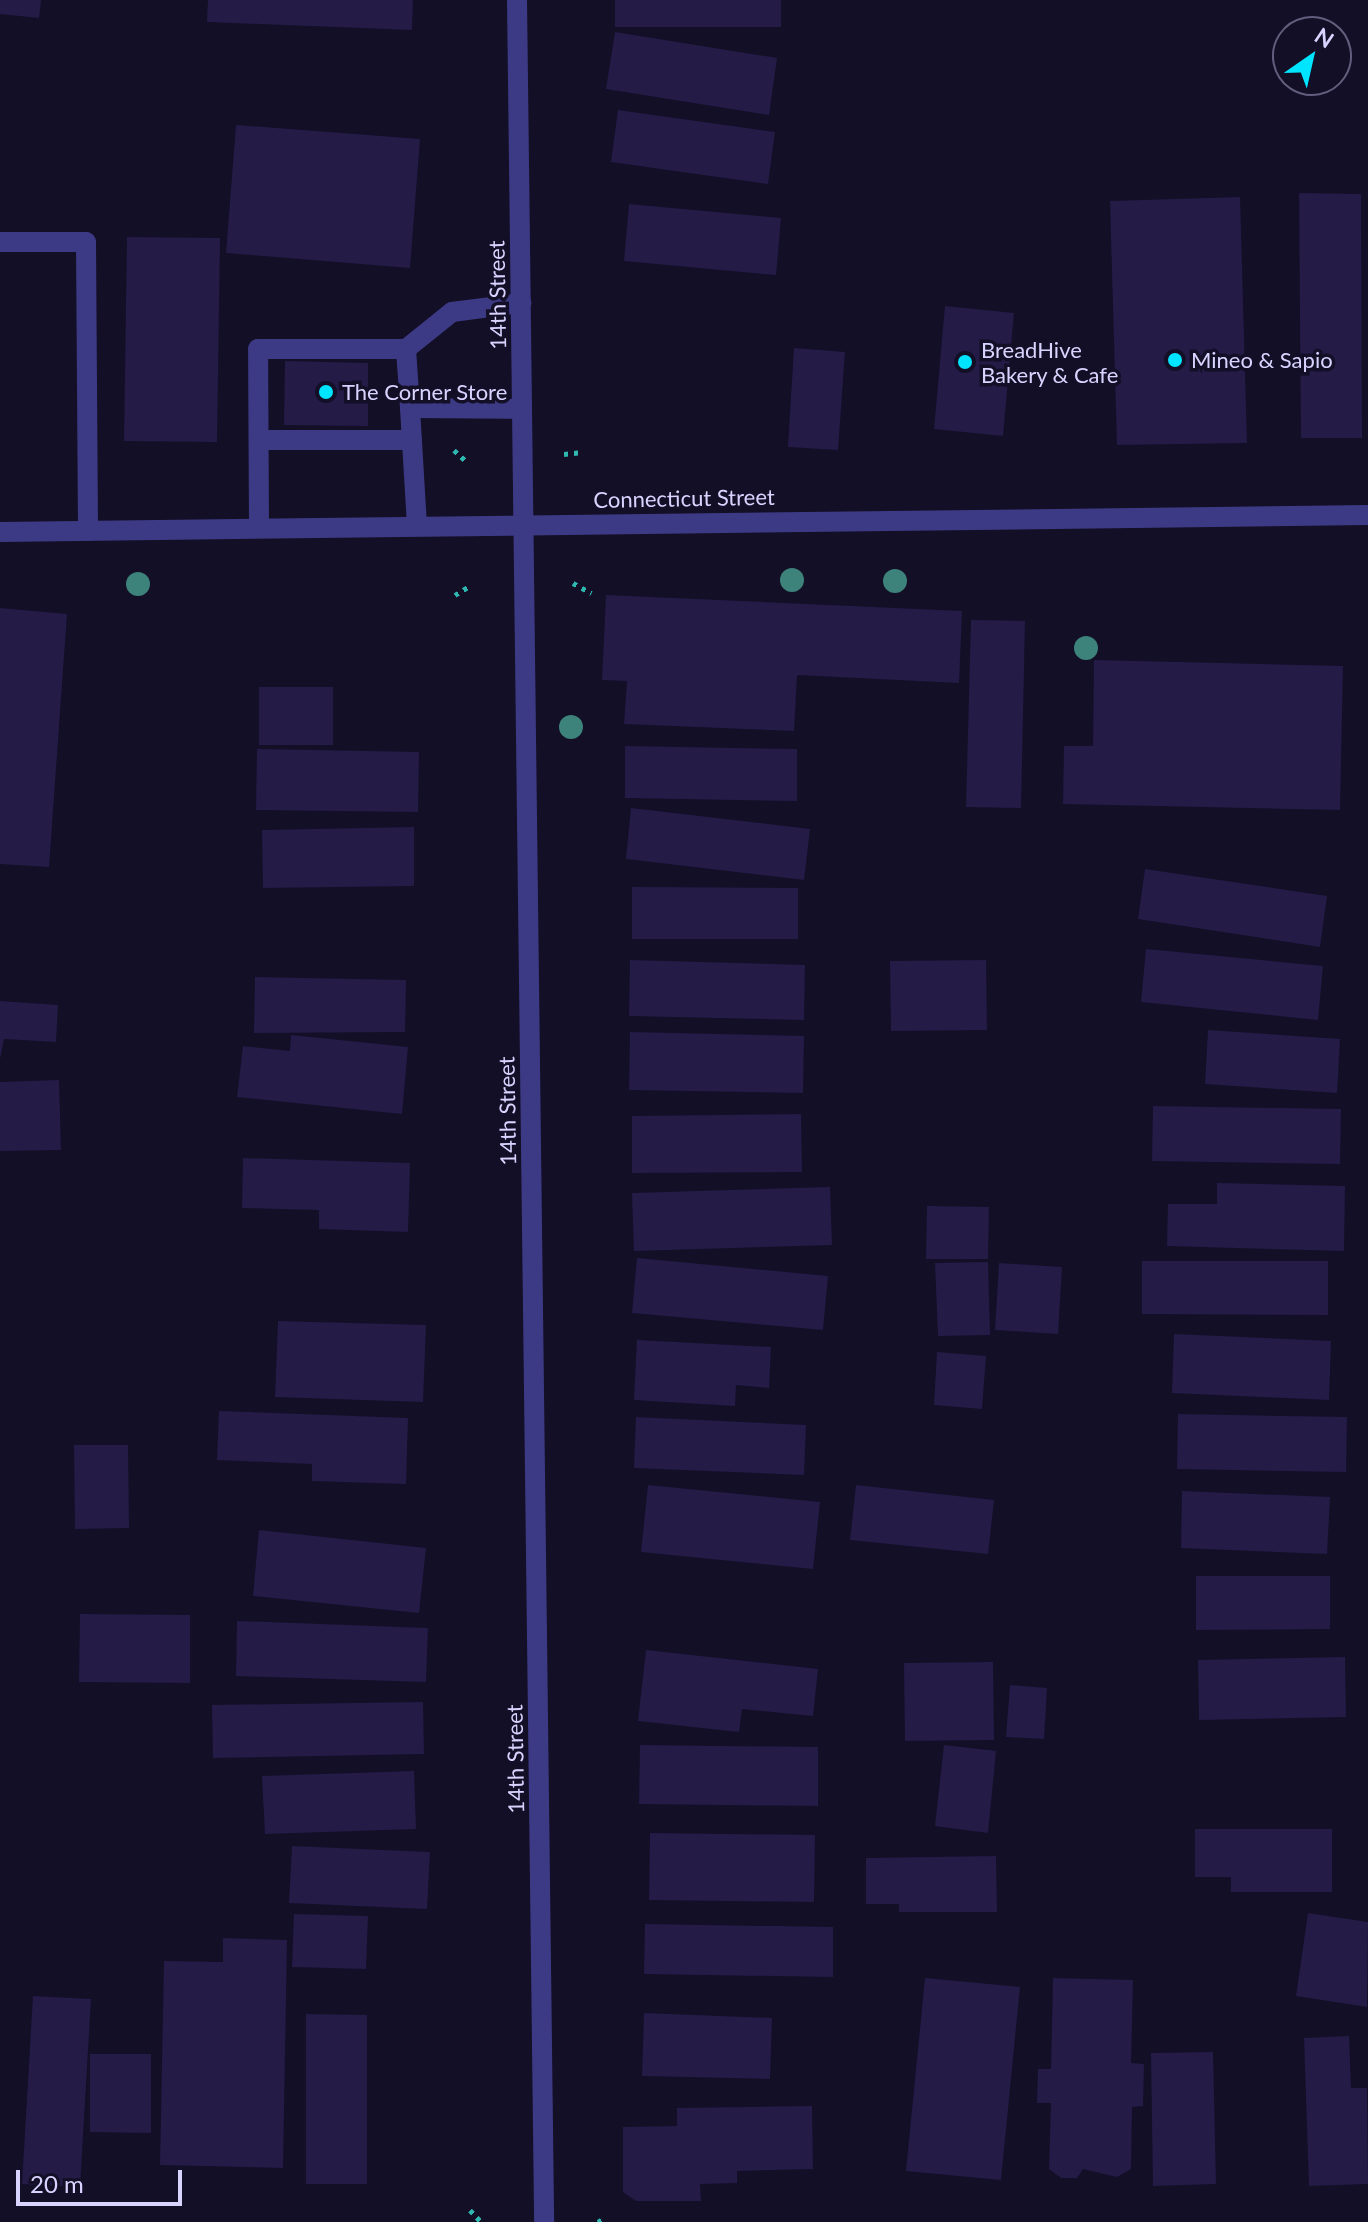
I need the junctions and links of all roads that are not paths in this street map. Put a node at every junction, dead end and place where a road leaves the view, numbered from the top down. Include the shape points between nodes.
1 (517, 0) edge
2 (0, 242) edge
3 (521, 303) junction
4 (406, 349) junction
5 (410, 408) junction
6 (522, 409) junction
7 (259, 440) junction
8 (412, 440) junction
9 (1368, 515) edge
10 (524, 524) junction
11 (417, 526) junction
12 (259, 527) junction
13 (88, 531) junction
14 (0, 532) edge
15 (544, 2222) edge

1 - 3 street, 14th Street
2 - 13 street via 86,242
3 - 4 street via 452,312
3 - 6 street, 14th Street
4 - 5 street
4 - 7 street via 258,349
5 - 6 street
5 - 8 street
6 - 10 street, 14th Street
7 - 8 street
7 - 12 street
8 - 11 street
9 - 10 street, Connecticut Street
10 - 11 street, Connecticut Street
10 - 15 street, 14th Street
11 - 12 street, Connecticut Street
12 - 13 street, Connecticut Street
13 - 14 street, Connecticut Street

